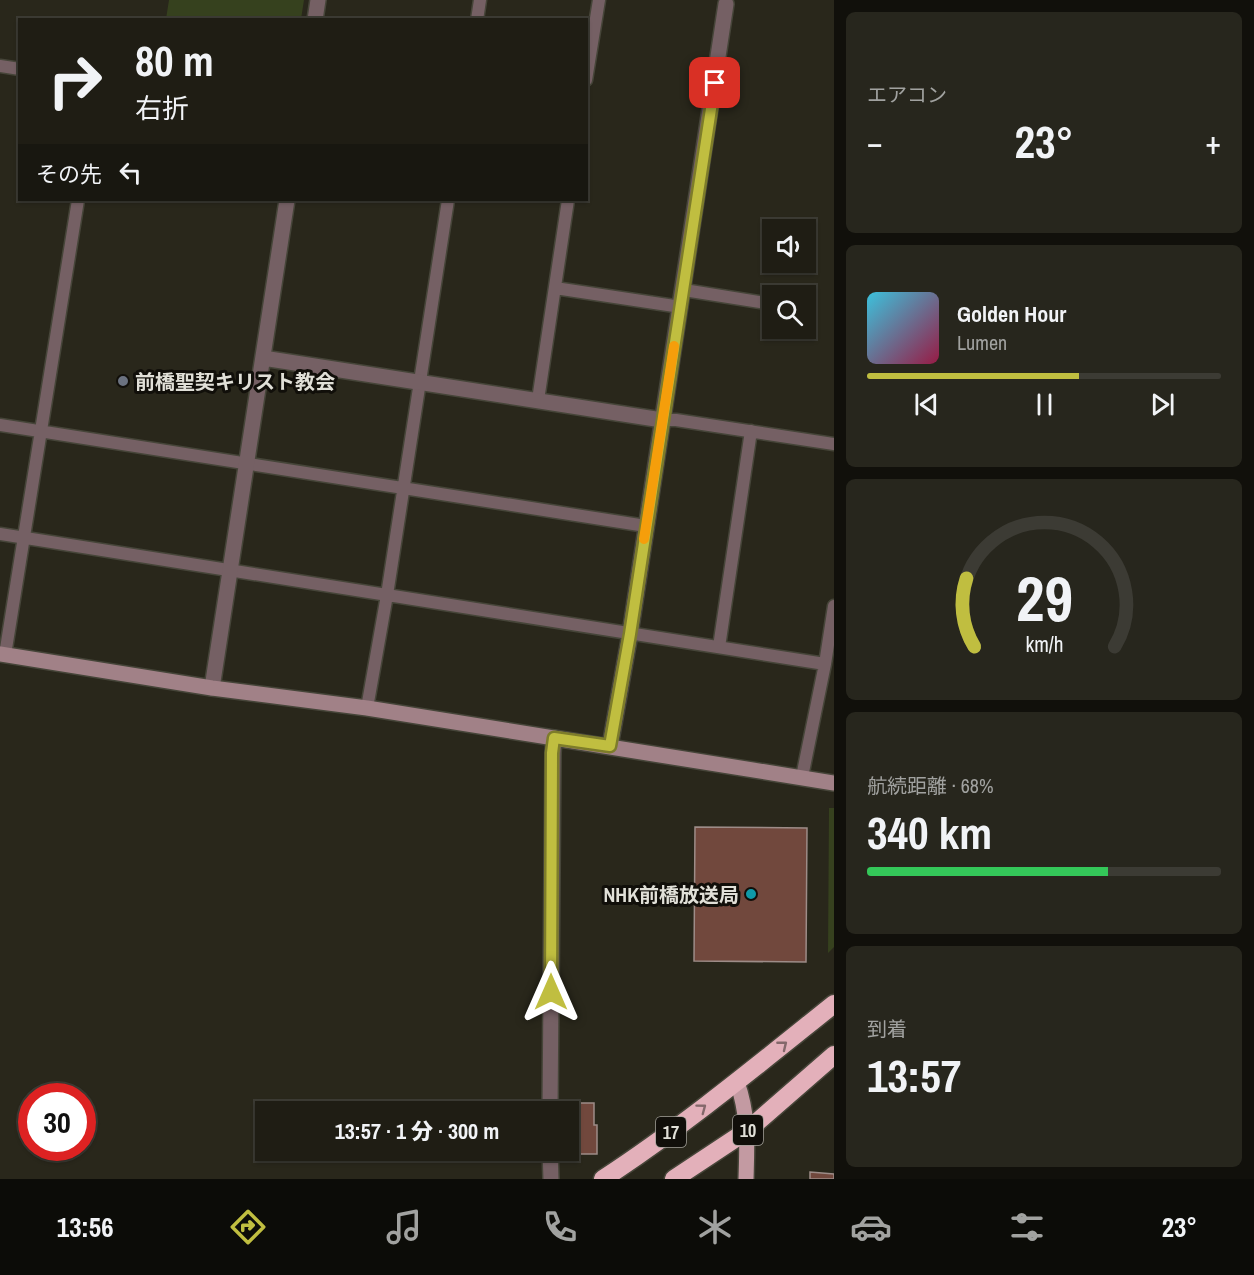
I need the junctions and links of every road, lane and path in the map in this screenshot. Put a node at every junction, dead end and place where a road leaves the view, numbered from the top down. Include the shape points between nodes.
1 (318, 0) edge
2 (480, 0) edge
3 (599, 0) edge
4 (725, 2) edge
5 (315, 18) edge
6 (477, 18) edge
7 (0, 66) edge
8 (588, 68) edge
9 (18, 69) edge
10 (78, 201) edge
11 (287, 201) edge
12 (448, 201) edge
13 (567, 201) edge
14 (555, 288) junction
15 (684, 290) junction
16 (762, 302) edge
17 (681, 308) junction
18 (263, 358) junction
19 (420, 381) junction
20 (537, 400) junction
21 (662, 420) junction
22 (0, 425) edge
23 (40, 431) junction
24 (751, 431) junction
25 (834, 444) edge
26 (247, 464) junction
27 (403, 488) junction
28 (646, 526) junction
29 (0, 534) edge
30 (24, 538) junction
31 (230, 570) junction
32 (387, 595) junction
33 (834, 606) edge
34 (833, 624) edge
35 (630, 634) junction
36 (719, 647) junction
37 (2, 654) edge
38 (825, 664) junction
39 (212, 688) junction
40 (367, 708) junction
41 (554, 738) junction
42 (610, 746) junction
43 (802, 777) junction
44 (834, 783) edge
45 (834, 1004) edge
46 (834, 1055) edge
47 (737, 1082) junction
48 (550, 1101) edge
49 (748, 1130) junction
50 (550, 1161) edge
51 (551, 1179) edge
52 (603, 1179) edge
53 (674, 1179) edge
54 (746, 1179) edge

1 - 5 street
2 - 6 lane
3 - 8 lane
4 - 15 street
7 - 9 lane
10 - 23 lane
11 - 18 street
12 - 19 lane
13 - 14 lane
14 - 17 lane
14 - 20 lane
15 - 16 lane
15 - 17 street
17 - 21 street
18 - 19 street
18 - 26 street
19 - 20 street
19 - 27 lane
20 - 21 street
21 - 24 lane
21 - 28 street
22 - 23 lane
23 - 26 lane
23 - 30 lane
24 - 25 lane
24 - 36 lane
26 - 27 lane
26 - 31 street
27 - 28 lane
27 - 32 lane
28 - 35 street
29 - 30 lane
30 - 31 lane
30 - 37 lane
31 - 32 lane
31 - 39 street
32 - 35 lane
32 - 40 lane
33 - 34 lane
34 - 38 lane
35 - 36 lane
35 - 42 street
36 - 38 lane
37 - 39 street
38 - 43 lane
39 - 40 street
40 - 41 street
41 - 42 street
41 - 48 street
42 - 43 street
43 - 44 street
47 -> 45 highway, 17
46 - 49 highway, 17
47 - 49 main road, 10
52 -> 47 highway, 17
49 - 53 highway, 17
49 - 54 main road, 10
50 - 51 street

